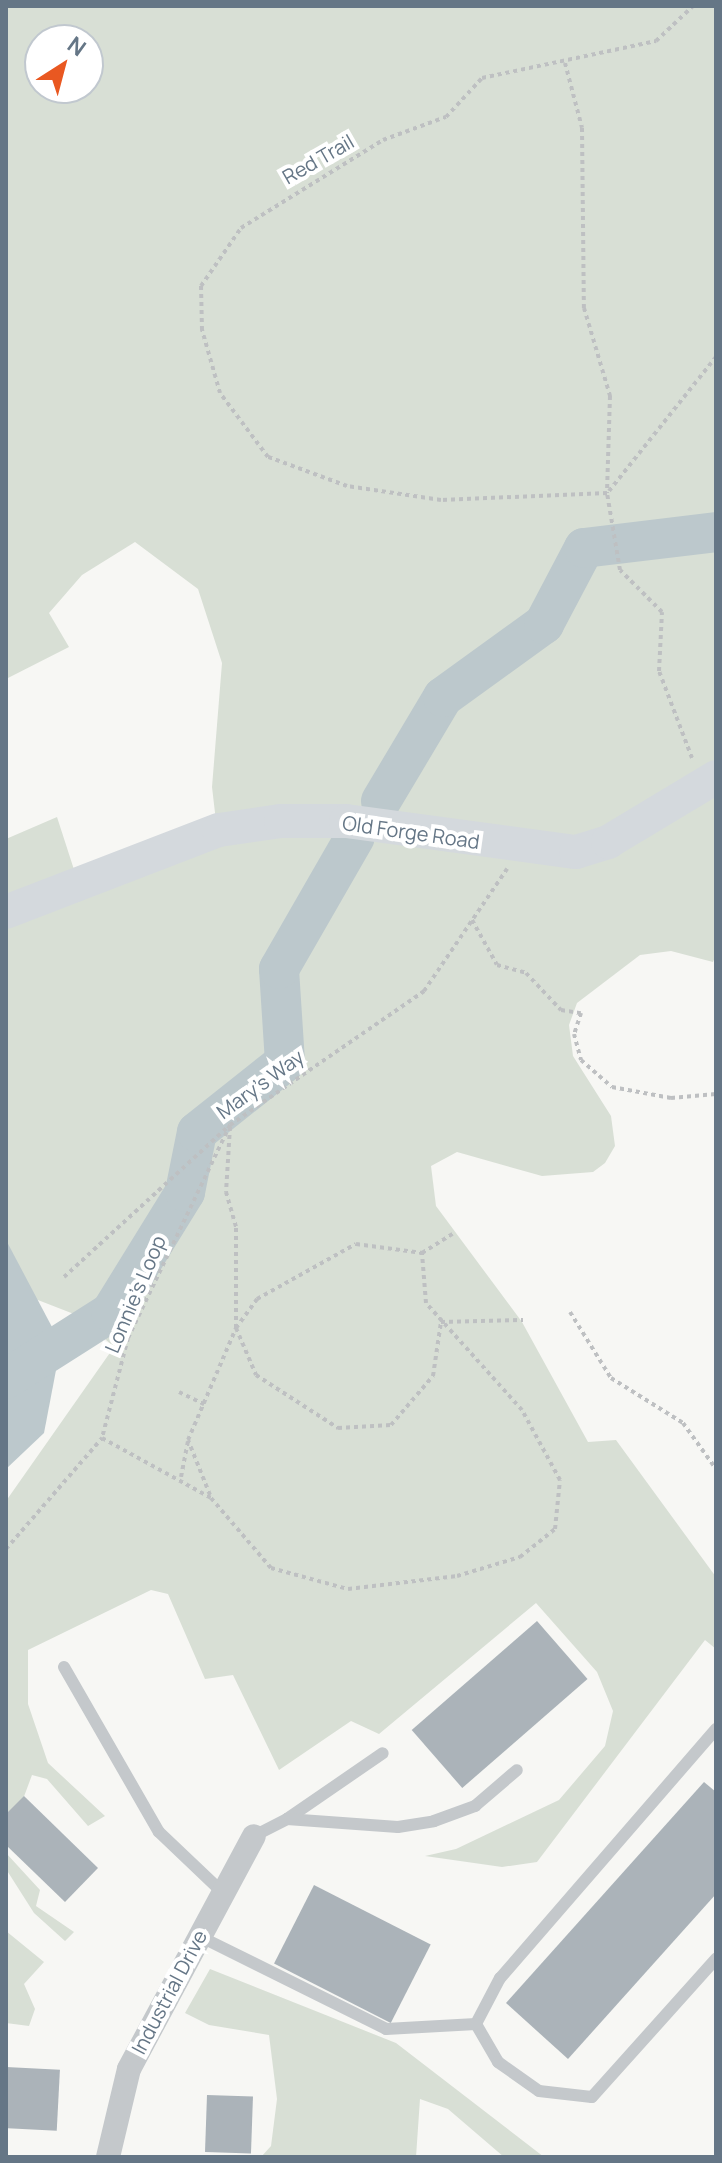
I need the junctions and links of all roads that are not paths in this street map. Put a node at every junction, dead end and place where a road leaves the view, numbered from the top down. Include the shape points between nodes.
1 (708, 782) edge
2 (6, 912) edge
3 (64, 1667) dead end
4 (716, 1729) edge
5 (383, 1753) dead end
6 (517, 1770) dead end
7 (287, 1819) junction
8 (254, 1836) joint
9 (223, 1893) junction
10 (199, 1936) junction
11 (716, 1959) edge
12 (476, 2024) junction
13 (108, 2157) edge

1 - 2 street, Old Forge Road via 608,842 576,852 346,821 281,821 219,830
3 - 9 lane via 159,1832
4 - 12 lane via 500,1978
5 - 7 lane
6 - 7 lane via 475,1806 434,1821 398,1827
7 - 8 lane
8 - 9 street, Industrial Drive
9 - 10 street, Industrial Drive
10 - 12 lane via 386,2029
10 - 13 street, Industrial Drive via 129,2069
11 - 12 lane via 592,2097 539,2091 498,2062

